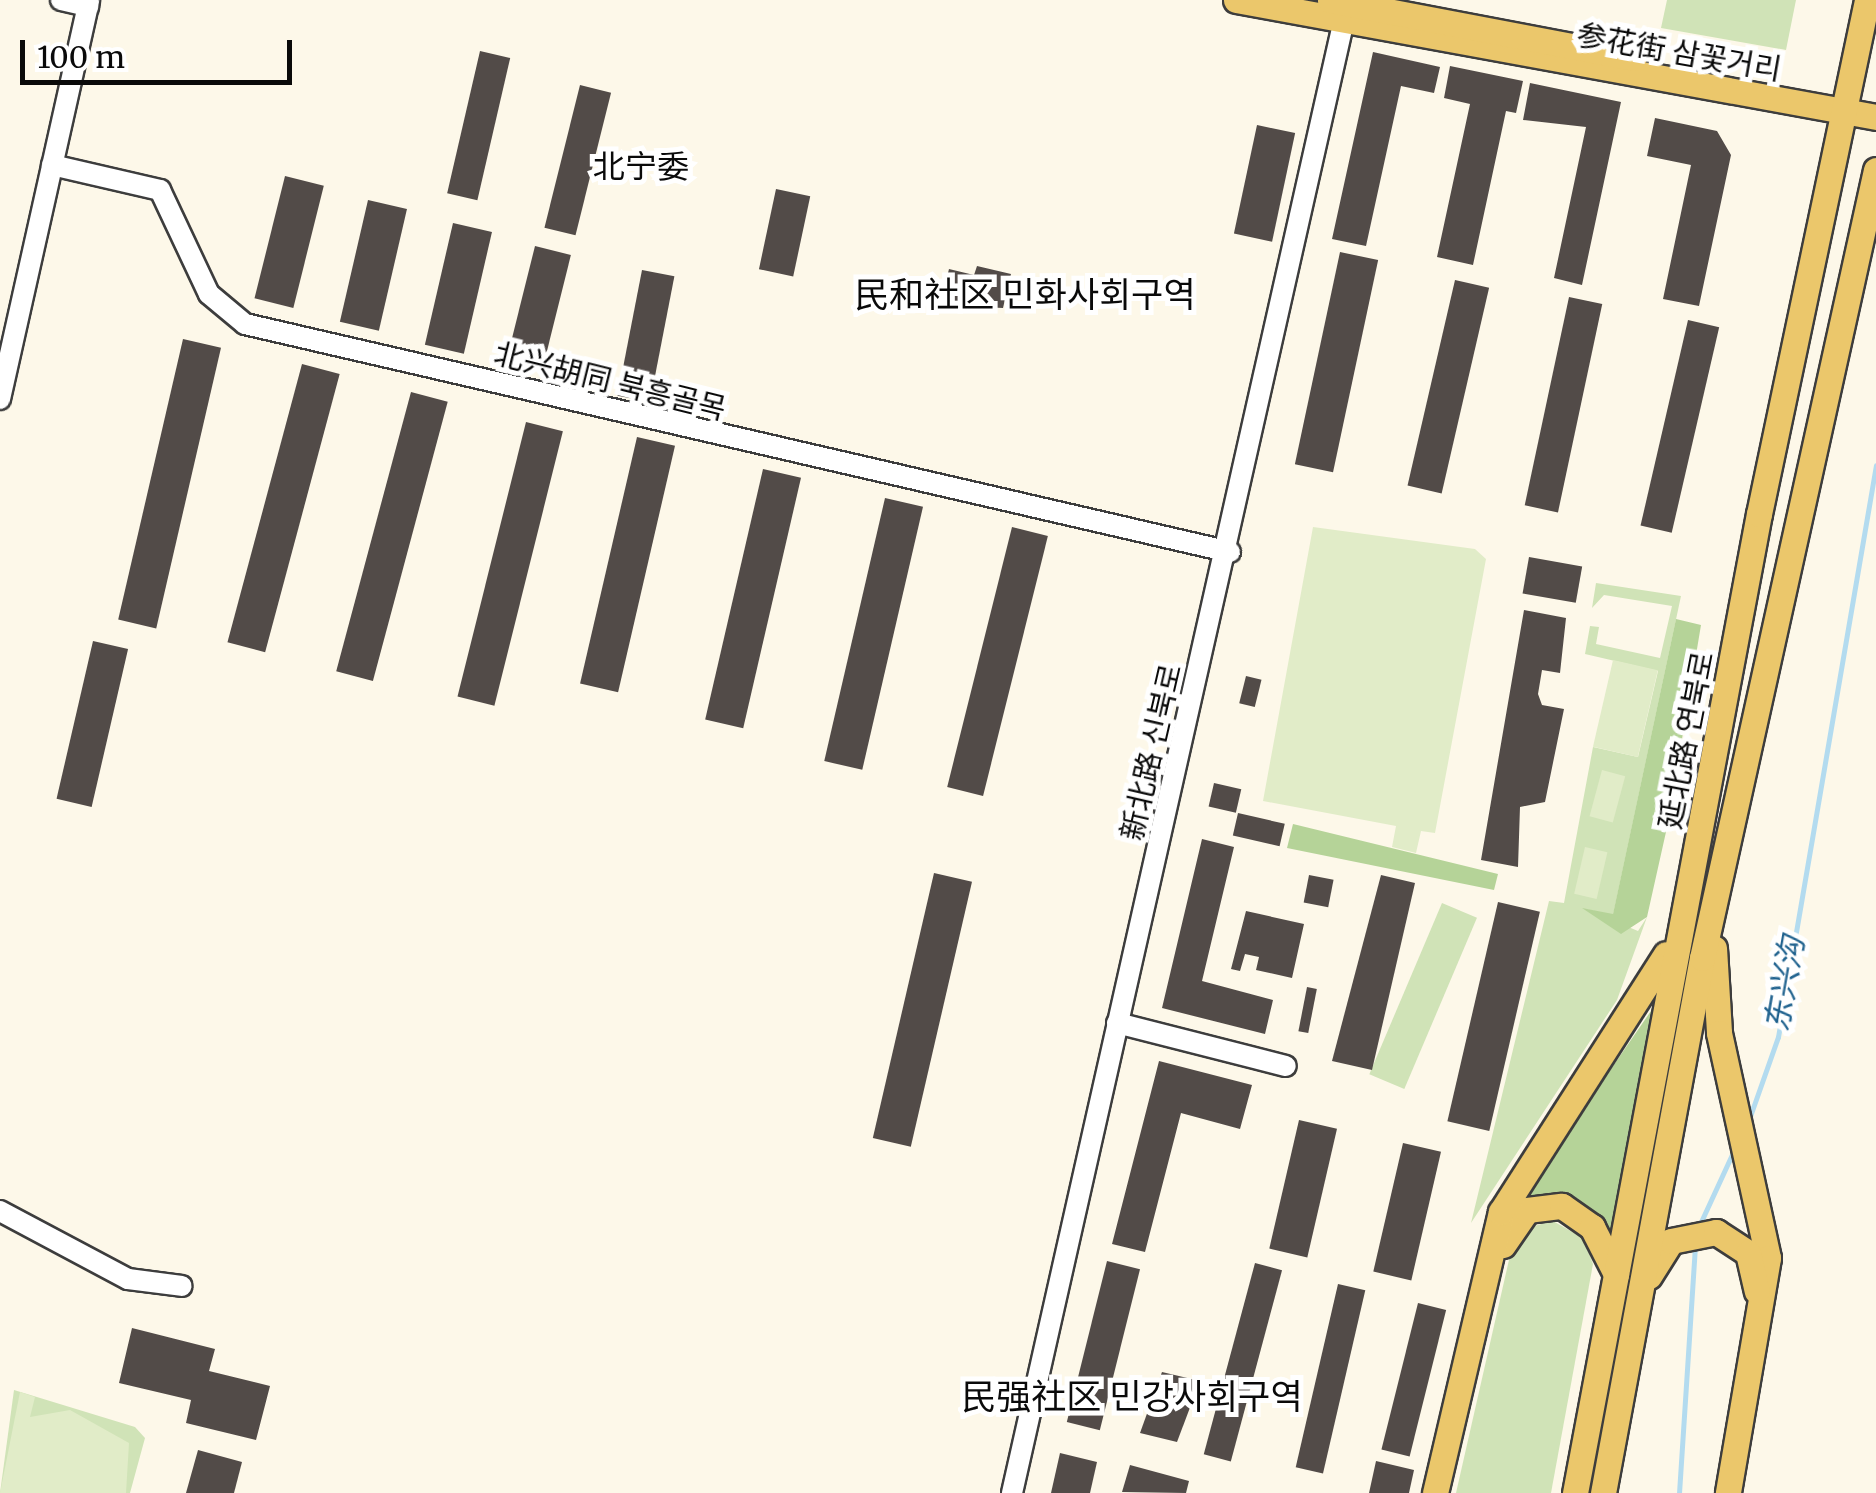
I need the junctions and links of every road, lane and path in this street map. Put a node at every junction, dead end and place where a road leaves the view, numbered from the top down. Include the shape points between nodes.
1 (61, 0) edge
2 (1236, 0) edge
3 (1867, 0) edge
4 (89, 3) edge
5 (1342, 7) edge
6 (1844, 109) junction
7 (1876, 115) edge
8 (52, 165) junction
9 (1876, 170) edge
10 (0, 398) edge
11 (1230, 552) junction
12 (1685, 914) junction
13 (1713, 921) junction
14 (1117, 1023) junction
15 (1286, 1066) dead end
16 (0, 1210) edge
17 (1617, 1275) junction
18 (182, 1286) dead end
19 (1633, 1322) junction
20 (1012, 1493) edge
21 (1435, 1493) edge
22 (1444, 1493) edge
23 (1575, 1493) edge
24 (1603, 1493) edge
25 (1720, 1493) edge
26 (1728, 1493) edge

1 - 4 street
2 - 5 main road, 参花街 삼꽃거리
3 - 6 main road, 延北路 연북로
4 - 8 street
5 - 6 main road, 参花街 삼꽃거리
5 - 11 street, 新北路 신북로
6 - 7 main road, 参花街 삼꽃거리
6 - 12 main road, 延北路 연북로
8 - 10 street
8 - 11 street, 北兴胡同 북흥골목 via 160,190 209,294 246,324
9 - 13 main road, 延北路 연북로
11 - 14 street, 新北路 신북로
12 - 17 main road, 延北路 연북로
12 - 21 main road via 1651,985 1502,1212
13 - 19 main road, 延北路 연북로
13 - 26 main road via 1716,1015 1769,1275
14 - 15 street
14 - 20 street, 新北路 신북로
16 - 18 street via 128,1278
17 - 22 main road via 1592,1227 1570,1209 1538,1206 1506,1235
17 - 23 main road, 延北路 연북로
19 - 24 main road, 延北路 연북로
19 - 25 main road via 1671,1241 1704,1230 1738,1242 1758,1286

